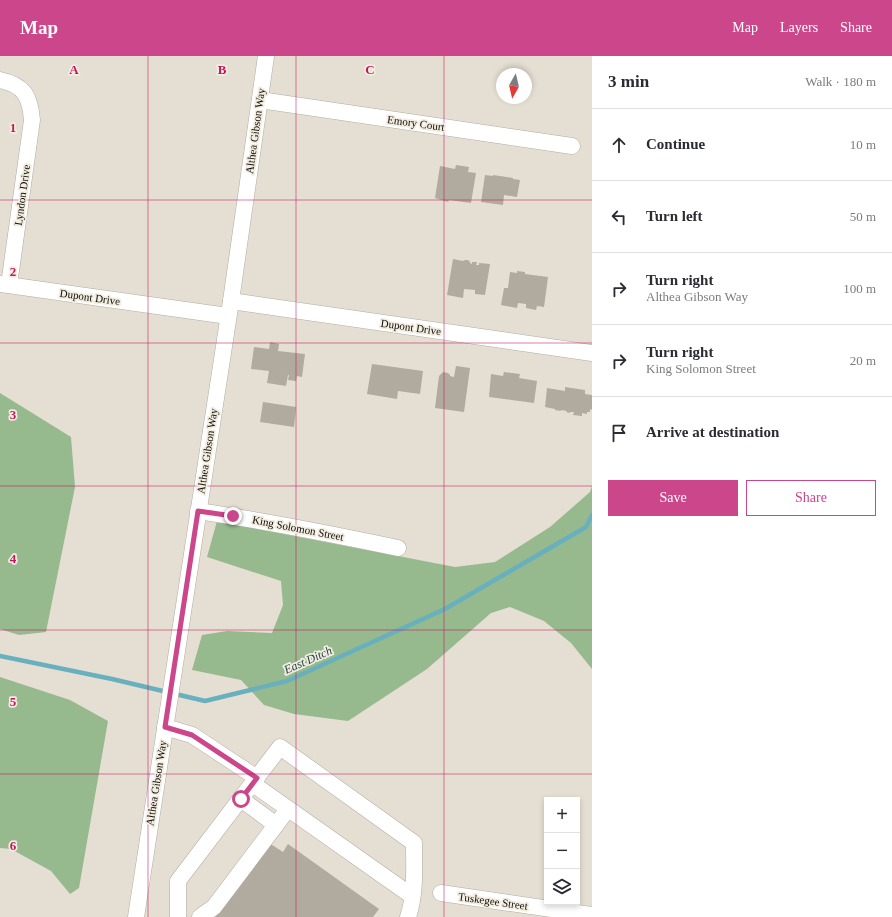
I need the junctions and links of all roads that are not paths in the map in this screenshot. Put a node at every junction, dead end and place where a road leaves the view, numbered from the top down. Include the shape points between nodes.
1 (266, 56) edge
2 (0, 80) edge
3 (260, 100) junction
4 (572, 146) dead end
5 (4, 285) edge
6 (229, 308) junction
7 (592, 354) edge
8 (198, 511) junction
9 (398, 548) dead end
10 (165, 727) junction
11 (255, 781) junction
12 (241, 799) junction
13 (288, 809) junction
14 (276, 825) junction
15 (441, 893) dead end
16 (412, 896) junction
17 (592, 915) edge
18 (136, 917) edge
19 (178, 917) edge
20 (200, 917) edge
21 (408, 917) edge

1 - 3 street, Althea Gibson Way
2 - 5 street, Lyndon Drive via 20,87 30,104 32,120
3 - 4 street, Emory Court
3 - 6 street, Althea Gibson Way
5 - 6 street, Dupont Drive
6 - 7 street, Dupont Drive
6 - 8 street, Althea Gibson Way
8 - 9 street, King Solomon Street
8 - 10 street, Althea Gibson Way
10 - 11 street via 192,735
10 - 18 street, Althea Gibson Way
11 - 12 street
11 - 13 street
11 - 16 street via 280,747 414,843 415,875
12 - 14 street
12 - 19 street via 178,882
13 - 14 street
13 - 16 street
14 - 20 street via 214,907
15 - 17 street, Tuskegee Street
16 - 21 street

